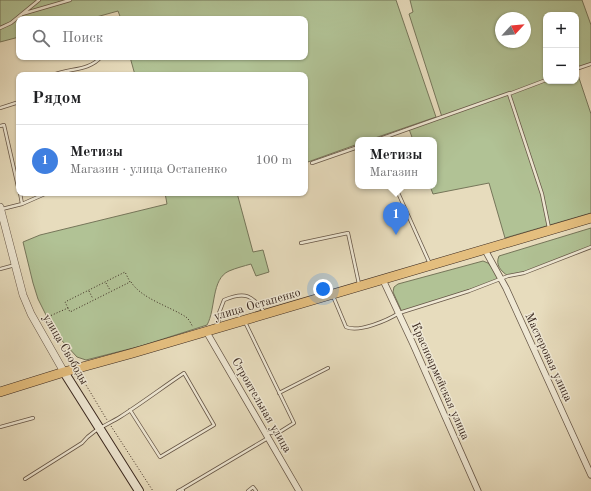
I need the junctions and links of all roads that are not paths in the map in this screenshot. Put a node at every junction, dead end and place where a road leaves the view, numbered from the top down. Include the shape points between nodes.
1 (38, 0) edge
2 (70, 0) edge
3 (22, 14) junction
4 (20, 16) edge
5 (16, 19) edge
6 (0, 28) edge
7 (98, 60) edge
8 (591, 64) edge
9 (579, 69) edge
10 (66, 72) edge
11 (543, 81) edge
12 (510, 93) junction
13 (16, 103) edge
14 (0, 108) edge
15 (0, 126) edge
16 (385, 137) edge
17 (355, 148) edge
18 (312, 163) dead end
19 (16, 179) edge
20 (396, 189) edge
21 (20, 196) edge
22 (40, 196) edge
23 (22, 204) junction
24 (0, 209) edge
25 (591, 218) edge
26 (549, 231) junction
27 (301, 243) dead end
28 (591, 247) edge
29 (485, 250) junction
30 (15, 265) junction
31 (431, 266) junction
32 (0, 269) edge
33 (501, 279) junction
34 (383, 280) junction
35 (360, 287) junction
36 (332, 295) junction
37 (265, 313) junction
38 (399, 313) junction
39 (244, 320) junction
40 (218, 328) junction
41 (202, 332) junction
42 (328, 368) dead end
43 (64, 372) junction
44 (0, 392) edge
45 (279, 393) junction
46 (130, 410) junction
47 (33, 418) dead end
48 (0, 427) edge
49 (99, 428) junction
50 (265, 432) junction
51 (268, 438) junction
52 (591, 475) edge
53 (25, 479) dead end
54 (182, 490) edge
55 (139, 491) edge
56 (178, 491) edge
57 (248, 491) edge
58 (256, 491) edge
59 (299, 491) edge
60 (478, 491) edge

1 - 3 lane
2 - 3 lane
3 - 4 lane
5 - 6 lane
7 - 10 lane via 87,67
8 - 9 lane
11 - 12 lane
12 - 16 lane
12 - 26 lane via 542,194
13 - 14 lane
15 - 19 lane via 4,125
17 - 18 lane
20 - 31 lane
21 - 23 lane
22 - 23 lane
23 - 24 lane
24 - 30 street, улица Свободы
25 - 26 main road, улица Остапенко
26 - 29 main road, улица Остапенко
27 - 35 lane via 348,233
28 - 33 lane via 524,273
29 - 31 main road, улица Остапенко
29 - 33 street, Мастеровая улица
30 - 32 lane
30 - 43 street, улица Свободы via 31,314
31 - 34 main road, улица Остапенко
33 - 38 lane
33 - 52 street, Мастеровая улица
34 - 35 main road, улица Остапенко
34 - 38 street, Красноармейская улица
35 - 36 main road, улица Остапенко
36 - 37 main road, улица Остапенко
36 - 38 lane via 346,328 371,325
37 - 39 main road, улица Остапенко
37 - 40 lane via 256,301 245,295 234,296 224,300 219,312
38 - 60 street, Красноармейская улица
39 - 40 main road, улица Остапенко
39 - 45 lane
40 - 41 main road, улица Остапенко
41 - 43 main road, улица Остапенко
41 - 50 street, Строительная улица
42 - 45 lane
43 - 44 main road, улица Остапенко
43 - 49 main road, улица Свободы
45 - 50 lane via 294,423 278,433
46 - 46 lane via 184,373 214,425 160,457
46 - 49 lane
47 - 48 lane
49 - 53 lane via 82,443
49 - 55 main road, улица Свободы
50 - 51 street, Строительная улица
51 - 54 lane
51 - 59 street, Строительная улица
54 - 56 lane
57 - 58 lane via 254,487

